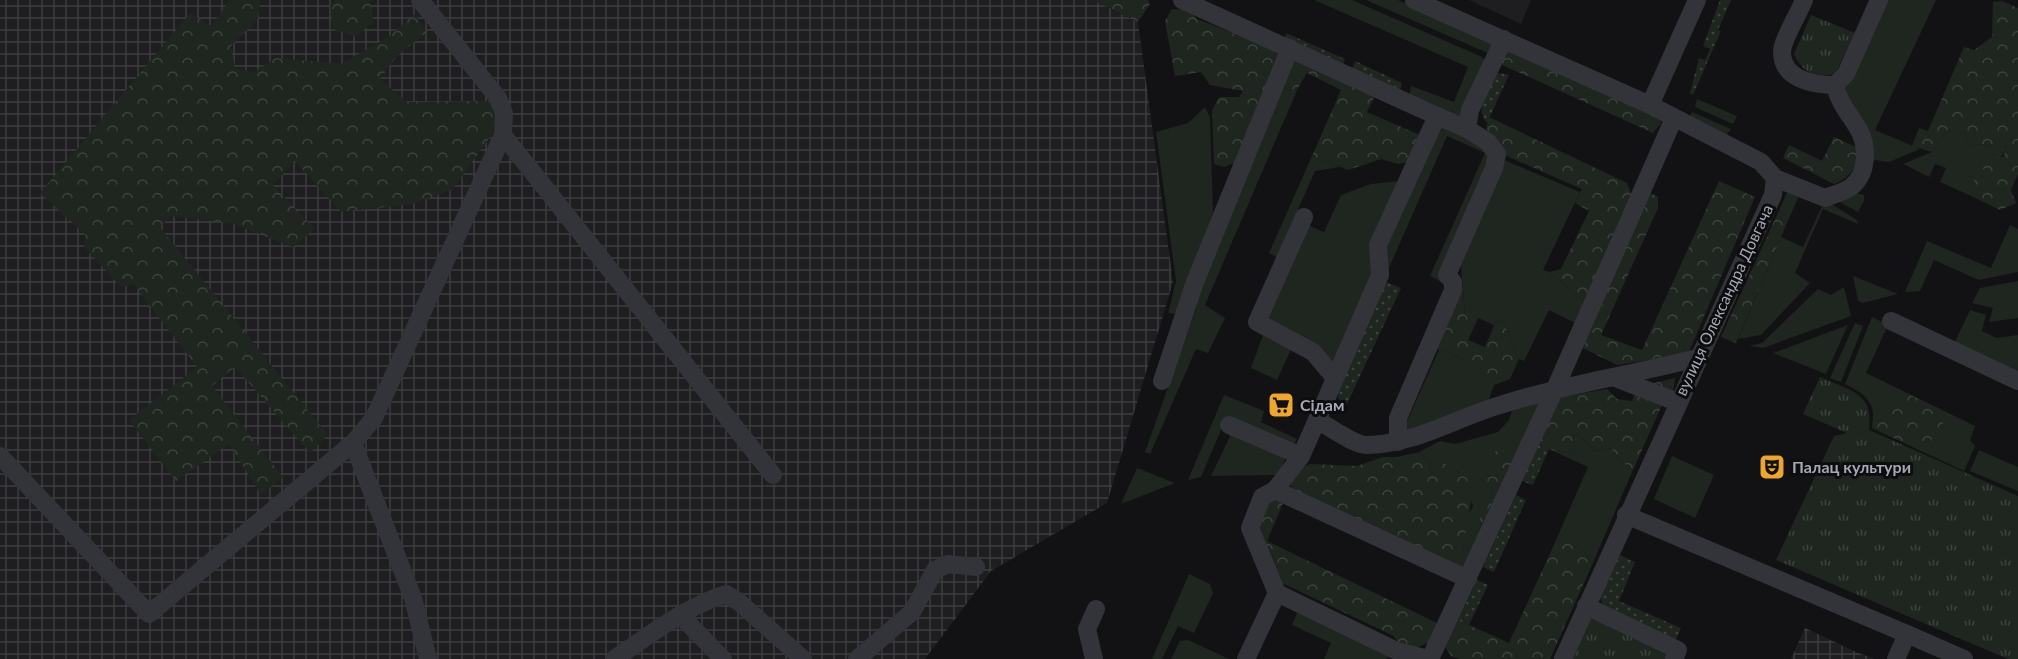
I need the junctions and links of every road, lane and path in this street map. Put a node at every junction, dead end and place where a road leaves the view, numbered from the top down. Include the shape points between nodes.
1 (420, 0) edge
2 (1414, 0) edge
3 (1697, 0) edge
4 (1804, 0) edge
5 (1879, 0) edge
6 (1186, 1) edge
7 (1504, 39) junction
8 (1290, 48) junction
9 (1835, 85) junction
10 (1650, 105) junction
11 (1437, 116) junction
12 (1674, 118) junction
13 (1467, 129) junction
14 (503, 135) junction
15 (1774, 178) junction
16 (1304, 217) dead end
17 (1891, 321) dead end
18 (1697, 358) junction
19 (1334, 377) junction
20 (1616, 378) junction
21 (1162, 381) dead end
22 (2018, 381) edge
23 (1555, 389) junction
24 (1677, 402) junction
25 (1317, 420) junction
26 (1229, 425) dead end
27 (1398, 442) junction
28 (353, 443) junction
29 (0, 456) edge
30 (1301, 456) junction
31 (773, 475) dead end
32 (1275, 490) junction
33 (1626, 515) junction
34 (976, 567) dead end
35 (1468, 579) junction
36 (1277, 593) junction
37 (1586, 606) junction
38 (1096, 609) dead end
39 (681, 616) junction
40 (1907, 634) junction
41 (1395, 655) edge
42 (628, 656) edge
43 (428, 659) edge
44 (723, 659) edge
45 (803, 659) edge
46 (857, 659) edge
47 (1094, 659) edge
48 (1246, 659) edge
49 (1429, 659) edge
50 (1563, 659) edge
51 (1674, 659) edge
52 (1896, 659) edge
53 (1965, 659) edge

1 - 14 street via 498,98 504,113
2 - 7 street
3 - 10 street
4 - 9 street via 1782,50 1785,67 1800,79 1817,85
5 - 9 street via 1846,74
6 - 8 street
7 - 10 street
7 - 13 street via 1470,110
8 - 11 street
8 - 21 street via 1195,282
9 - 15 street via 1839,102 1861,133 1865,164 1858,178 1852,186 1825,198
10 - 12 street
11 - 13 street
11 - 19 street via 1378,245 1380,275
12 - 15 street via 1761,162
12 - 23 street
13 - 27 street via 1488,142 1497,154 1494,168 1448,275 1453,290 1398,418
14 - 28 street via 374,418
14 - 31 street
15 - 18 street, вулиця Олександра Довгача via 1773,195
16 - 19 street via 1257,322 1313,352
17 - 22 street
18 - 20 street
18 - 24 street, вулиця Олександра Довгача
19 - 25 street
20 - 23 street
20 - 24 street
23 - 27 street
23 - 35 street
24 - 33 street, вулиця Олександра Довгача
25 - 27 street via 1363,445
25 - 30 street
26 - 30 street
28 - 29 street via 148,614
28 - 43 street via 413,598
30 - 32 street
32 - 35 street
32 - 36 street via 1262,497 1250,528
33 - 37 street, вулиця Олександра Довгача
33 - 40 street
34 - 46 street via 948,564 934,570 912,612
35 - 49 street
36 - 41 street
36 - 48 street
37 - 50 street, вулиця Олександра Довгача
37 - 51 street via 1678,650
38 - 47 street via 1087,629
39 - 42 street
39 - 44 street
39 - 45 street via 726,594
40 - 52 street
40 - 53 street
41 - 49 street

